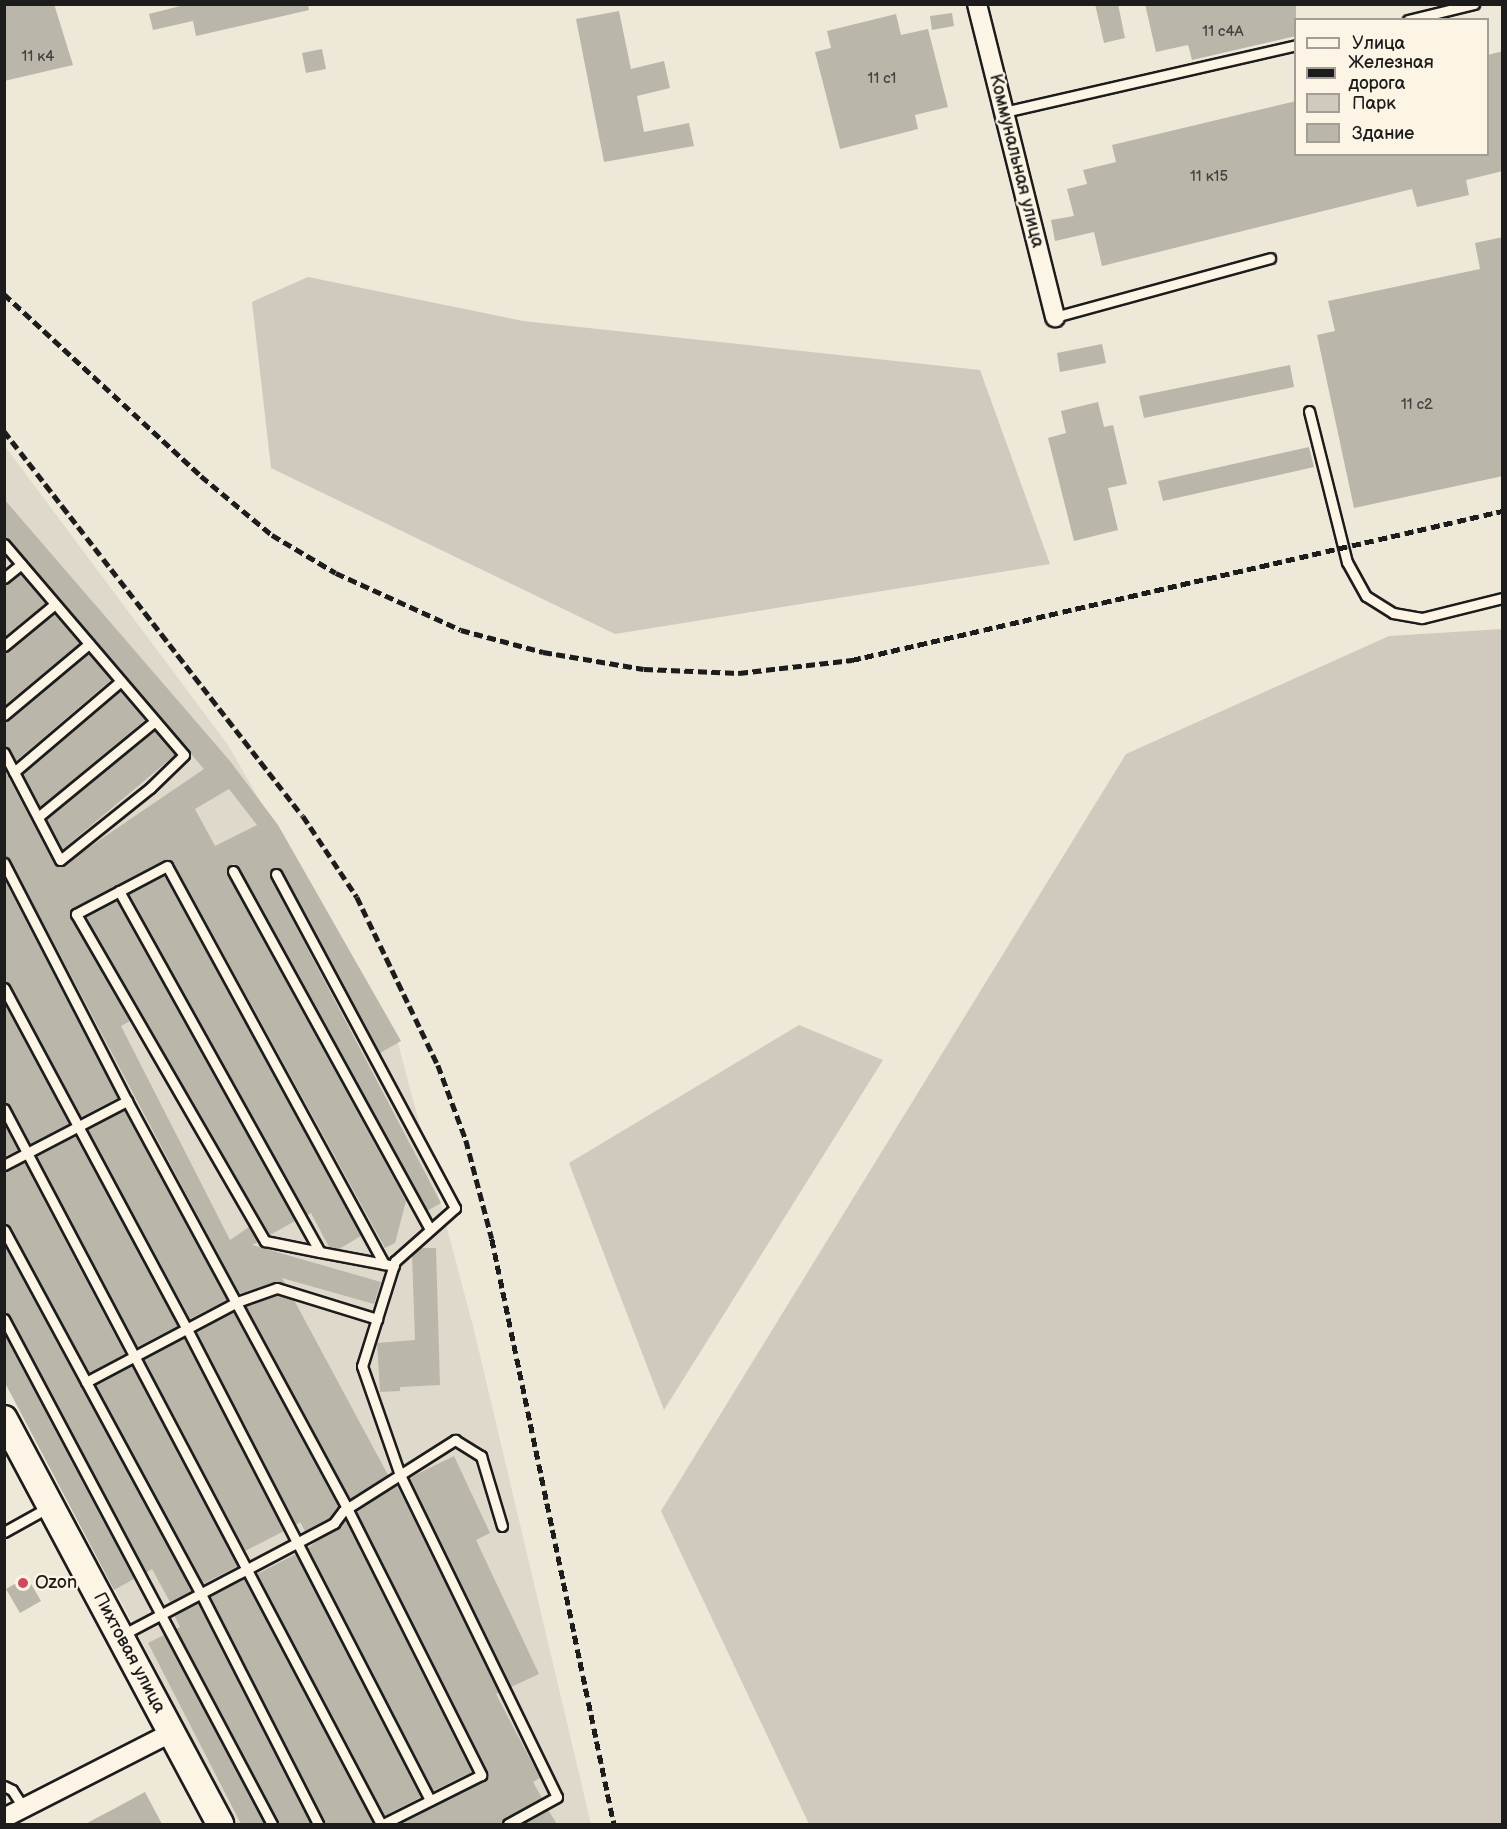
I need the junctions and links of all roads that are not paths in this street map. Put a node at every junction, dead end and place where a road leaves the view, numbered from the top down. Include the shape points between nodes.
1 (977, 4) edge
2 (1474, 4) edge
3 (1416, 18) edge
4 (1294, 45) edge
5 (1004, 112) junction
6 (1270, 258) dead end
7 (1055, 317) joint
8 (1309, 411) dead end
9 (4, 544) edge
10 (21, 564) junction
11 (4, 578) edge
12 (1503, 598) edge
13 (55, 604) junction
14 (89, 644) junction
15 (4, 646) edge
16 (121, 681) junction
17 (4, 715) edge
18 (155, 721) junction
19 (4, 753) edge
20 (14, 772) junction
21 (38, 817) junction
22 (4, 863) edge
23 (233, 871) dead end
24 (276, 874) dead end
25 (119, 891) junction
26 (4, 988) edge
27 (127, 1101) junction
28 (4, 1109) edge
29 (77, 1127) junction
30 (27, 1153) junction
31 (4, 1165) edge
32 (4, 1230) edge
33 (430, 1230) junction
34 (320, 1252) junction
35 (389, 1265) junction
36 (237, 1302) junction
37 (377, 1318) junction
38 (4, 1319) edge
39 (187, 1329) junction
40 (136, 1355) junction
41 (86, 1382) junction
42 (4, 1419) edge
43 (400, 1475) junction
44 (51, 1505) junction
45 (347, 1508) junction
46 (502, 1526) dead end
47 (4, 1532) edge
48 (297, 1543) junction
49 (249, 1568) junction
50 (201, 1594) junction
51 (164, 1613) junction
52 (120, 1636) junction
53 (171, 1733) junction
54 (4, 1786) edge
55 (430, 1800) junction
56 (23, 1808) junction
57 (4, 1818) edge
58 (220, 1824) edge
59 (272, 1824) edge
60 (318, 1824) edge
61 (382, 1824) edge
62 (508, 1824) edge

1 - 5 street, Коммунальная улица
2 - 3 lane
4 - 5 lane
5 - 7 street, Коммунальная улица
6 - 7 lane
8 - 12 lane via 1347,562 1366,596 1393,613 1422,618
9 - 10 lane
10 - 11 lane
10 - 13 lane
13 - 14 lane
13 - 15 lane
14 - 16 lane
14 - 17 lane
16 - 18 lane
16 - 20 lane
18 - 21 lane
18 - 21 lane via 184,755 150,788 60,860
19 - 20 lane
20 - 21 lane
22 - 27 lane
23 - 33 lane
24 - 33 lane via 454,1208
25 - 34 lane
25 - 34 lane via 76,914 265,1241
25 - 35 lane via 167,866
26 - 29 lane
27 - 29 lane
27 - 36 lane
28 - 30 lane
29 - 30 lane
29 - 39 lane
30 - 31 lane
30 - 40 lane
32 - 41 lane
33 - 35 lane
34 - 35 lane
35 - 37 lane
36 - 37 lane via 277,1288
36 - 39 lane
36 - 45 lane
37 - 43 lane via 362,1366
38 - 51 lane
39 - 40 lane
39 - 48 lane
40 - 41 lane
40 - 49 lane
41 - 50 lane
42 - 44 street, Пихтовая улица
43 - 45 lane
43 - 46 lane via 455,1440 481,1456
43 - 62 lane via 557,1797
44 - 47 lane
44 - 52 street, Пихтовая улица
45 - 48 lane via 334,1523
45 - 55 lane via 481,1775
48 - 49 lane
48 - 55 lane
49 - 50 lane
49 - 61 lane
50 - 51 lane
50 - 60 lane
51 - 52 lane
51 - 59 lane
52 - 53 street, Пихтовая улица
53 - 56 street
53 - 58 street, Пихтовая улица
54 - 56 lane via 12,1790
55 - 61 lane
56 - 57 street

